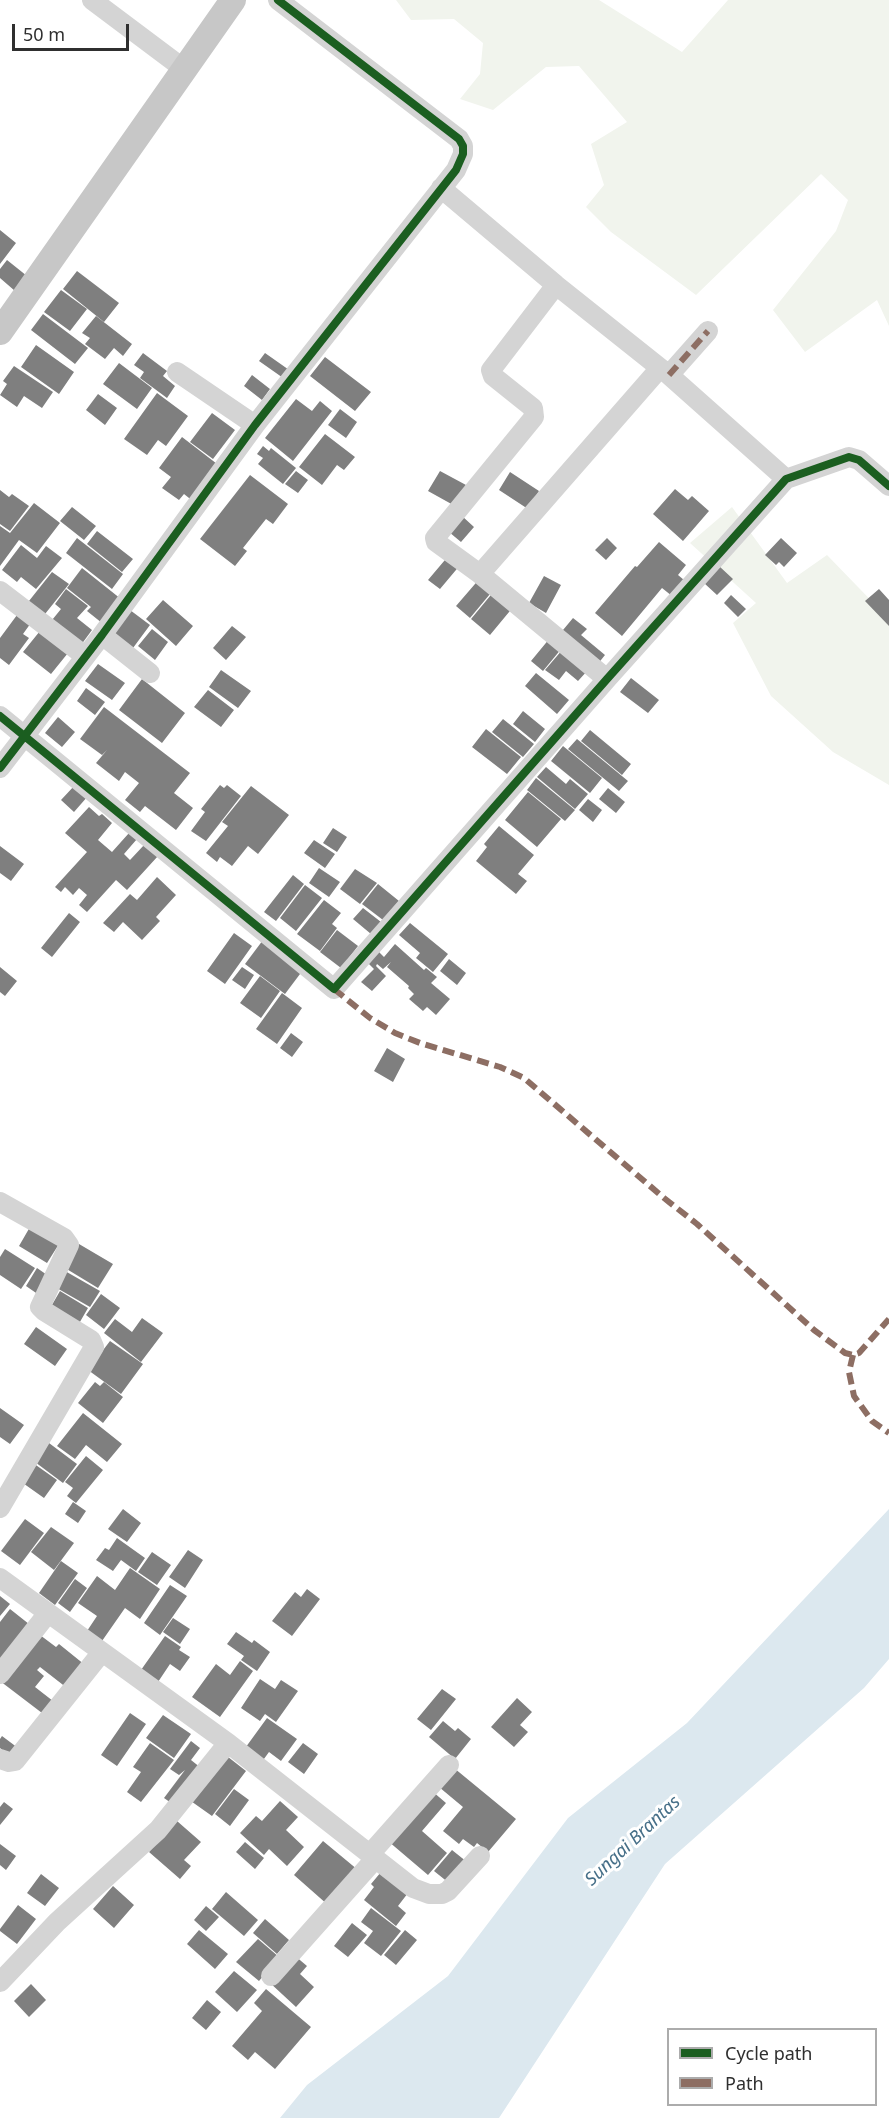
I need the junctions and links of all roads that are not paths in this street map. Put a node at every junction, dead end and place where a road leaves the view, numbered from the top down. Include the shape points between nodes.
1 (92, 0) edge
2 (233, 0) edge
3 (278, 0) edge
4 (184, 69) junction
5 (441, 188) junction
6 (556, 285) junction
7 (708, 331) dead end
8 (0, 332) edge
9 (177, 372) dead end
10 (665, 372) junction
11 (255, 425) junction
12 (786, 479) junction
13 (889, 486) edge
14 (480, 574) junction
15 (0, 591) edge
16 (102, 635) junction
17 (85, 656) junction
18 (150, 673) dead end
19 (607, 679) junction
20 (0, 716) edge
21 (25, 736) junction
22 (0, 768) edge
23 (0, 1202) edge
24 (0, 1508) edge
25 (0, 1578) edge
26 (48, 1613) junction
27 (102, 1652) junction
28 (0, 1674) edge
29 (228, 1743) junction
30 (0, 1759) edge
31 (449, 1765) dead end
32 (480, 1856) dead end
33 (373, 1857) junction
34 (271, 1976) dead end
35 (0, 1982) edge

1 - 4 street
2 - 4 main road
3 - 5 street via 459,140 463,154
4 - 8 main road
5 - 6 street
5 - 11 street
6 - 10 street
6 - 14 street via 491,370 493,376 533,408 533,420 435,538
7 - 10 street
9 - 11 street
10 - 12 street
10 - 14 street
11 - 16 street
12 - 13 street via 849,457 859,460
12 - 19 street
14 - 19 street
15 - 17 street
16 - 17 street
16 - 18 street
17 - 21 street
19 - 21 street via 334,990
20 - 21 street
21 - 22 street
23 - 24 street via 48,1228 69,1245 40,1307 94,1343 93,1351
25 - 26 street
26 - 27 street
26 - 28 street
27 - 29 street
27 - 30 street via 15,1761
29 - 33 street
29 - 35 street via 158,1830 57,1922
31 - 33 street
32 - 33 street via 448,1891 436,1895 413,1888
33 - 34 street

